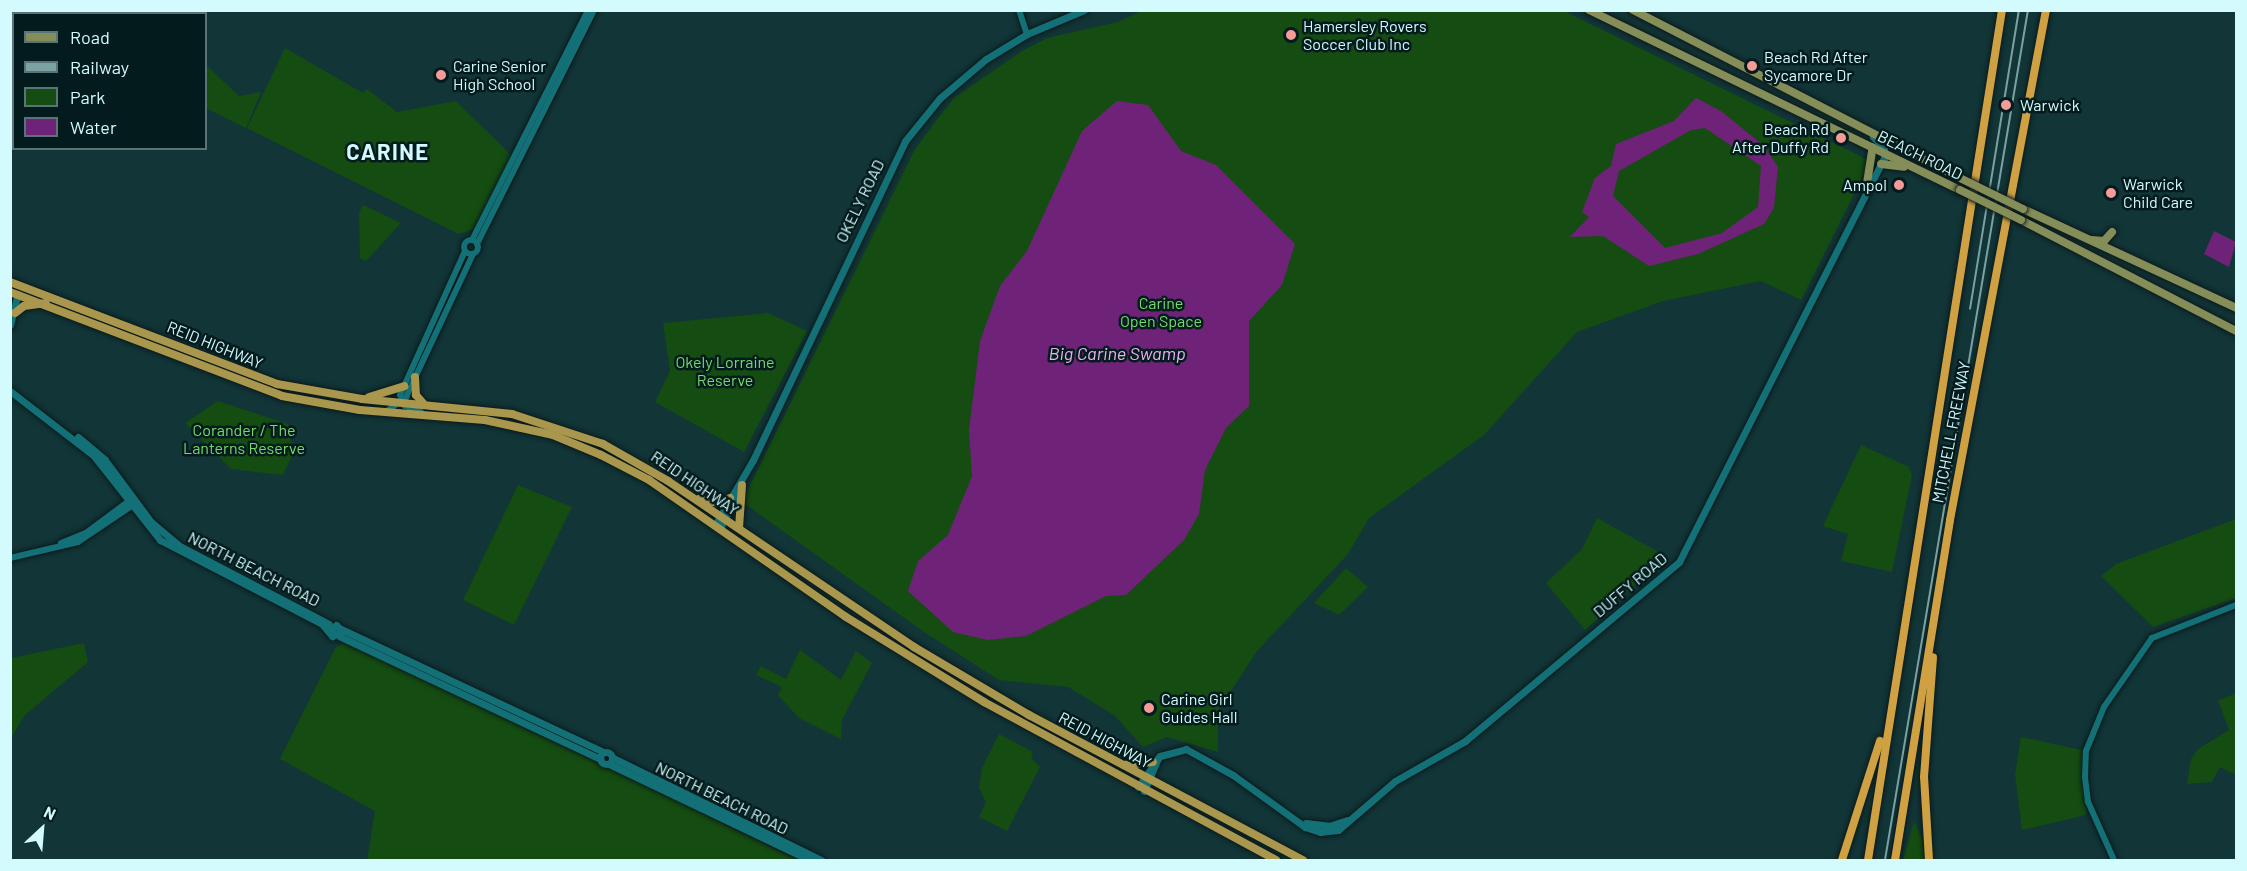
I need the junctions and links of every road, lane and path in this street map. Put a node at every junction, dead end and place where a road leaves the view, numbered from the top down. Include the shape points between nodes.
1 (588, 10) edge
2 (594, 10) edge
3 (1021, 10) edge
4 (1084, 10) edge
5 (1589, 10) edge
6 (1633, 10) edge
7 (2002, 10) edge
8 (2046, 10) edge
9 (1030, 33) junction
10 (1833, 111) junction
11 (1874, 147) junction
12 (1884, 152) junction
13 (1910, 152) junction
14 (1881, 164) junction
15 (1942, 181) junction
16 (1867, 183) junction
17 (1863, 194) junction
18 (2112, 232) dead end
19 (2087, 240) junction
20 (475, 242) junction
21 (465, 251) junction
22 (473, 254) junction
23 (10, 282) edge
24 (13, 291) edge
25 (44, 292) junction
26 (48, 302) junction
27 (10, 305) edge
28 (2236, 308) edge
29 (15, 313) junction
30 (10, 325) edge
31 (2236, 331) edge
32 (415, 377) junction
33 (10, 384) edge
34 (404, 387) junction
35 (10, 391) edge
36 (362, 399) junction
37 (402, 400) junction
38 (423, 403) junction
39 (386, 411) junction
40 (426, 414) junction
41 (745, 476) junction
42 (742, 485) junction
43 (695, 498) junction
44 (730, 498) junction
45 (132, 502) junction
46 (722, 517) junction
47 (717, 526) junction
48 (740, 530) junction
49 (10, 556) edge
50 (2236, 605) edge
51 (1936, 612) junction
52 (1888, 716) junction
53 (1156, 760) junction
54 (611, 761) junction
55 (1123, 765) junction
56 (1147, 778) junction
57 (1141, 789) junction
58 (1283, 849) junction
59 (1268, 858) edge
60 (809, 861) edge
61 (820, 861) edge
62 (1276, 861) edge
63 (1290, 861) edge
64 (1303, 861) edge
65 (1842, 861) edge
66 (1866, 861) edge
67 (1895, 861) edge
68 (1929, 861) edge
69 (2114, 861) edge

1 - 20 street
2 - 20 street
3 - 9 street
4 - 9 main road, OKELY ROAD
5 - 11 main road, BEACH ROAD
6 - 10 main road, BEACH ROAD
7 - 52 highway, MITCHELL FREEWAY
8 - 51 highway, MITCHELL FREEWAY
9 - 41 main road, OKELY ROAD via 967,73 905,141
10 - 12 main road via 1878,140
10 - 13 main road, BEACH ROAD
11 - 12 main road, BEACH ROAD
11 - 16 main road
12 - 13 main road via 1897,148
12 - 14 main road, DUFFY ROAD
12 - 15 main road, BEACH ROAD
12 - 16 main road, DUFFY ROAD
13 - 19 main road, BEACH ROAD, bridge
14 - 15 main road via 1893,162
14 - 17 main road, DUFFY ROAD
15 - 31 main road, BEACH ROAD, bridge
16 - 17 main road, DUFFY ROAD
17 - 53 main road, DUFFY ROAD via 1679,562 1465,741 1395,782 1360,814 1329,832 1312,830 1197,753 1174,749
18 - 19 main road via 2104,241
19 - 28 main road, BEACH ROAD
20 - 21 street via 465,243
20 - 22 street
21 - 22 street
21 - 34 street
22 - 32 street
23 - 25 highway, REID HIGHWAY
24 - 25 highway
24 - 26 highway, REID HIGHWAY
24 - 27 main road
24 - 29 main road
25 - 36 highway, REID HIGHWAY via 251,375
26 - 29 highway via 24,306
26 - 39 highway, REID HIGHWAY via 259,389 327,405
29 - 30 main road
32 - 37 street
32 - 38 highway via 416,395
33 - 45 main road, NORTH BEACH ROAD via 100,455
34 - 36 highway
34 - 37 street
35 - 45 main road, NORTH BEACH ROAD via 94,456
36 - 37 highway, REID HIGHWAY
37 - 38 highway, REID HIGHWAY
37 - 39 street
37 - 40 street
38 - 43 highway, REID HIGHWAY via 512,414 566,429 620,452
39 - 40 highway, REID HIGHWAY
40 - 47 highway, REID HIGHWAY via 508,424 579,445 634,471
41 - 42 main road, OKELY ROAD
41 - 44 main road, OKELY ROAD
42 - 46 main road, OKELY ROAD
42 - 48 highway via 737,515
43 - 44 highway via 718,503
43 - 46 highway, REID HIGHWAY
44 - 46 main road, OKELY ROAD
45 - 49 street via 79,537
45 - 54 main road, NORTH BEACH ROAD via 153,534 178,553
46 - 47 main road, OKELY ROAD
46 - 48 highway, REID HIGHWAY
47 - 57 highway, REID HIGHWAY via 906,655
48 - 55 highway, REID HIGHWAY via 914,648
50 - 69 street via 2152,638 2104,706 2086,751 2085,777 2088,802
51 - 67 highway, MITCHELL FREEWAY
51 - 68 highway via 1924,777
52 - 65 highway
52 - 66 highway, MITCHELL FREEWAY
53 - 55 highway
53 - 56 main road
54 - 60 main road, NORTH BEACH ROAD
54 - 61 main road, NORTH BEACH ROAD
55 - 56 highway, REID HIGHWAY
56 - 57 main road
56 - 58 highway, REID HIGHWAY
57 - 59 highway, REID HIGHWAY
58 - 63 highway
58 - 64 highway, REID HIGHWAY
59 - 62 highway, REID HIGHWAY

